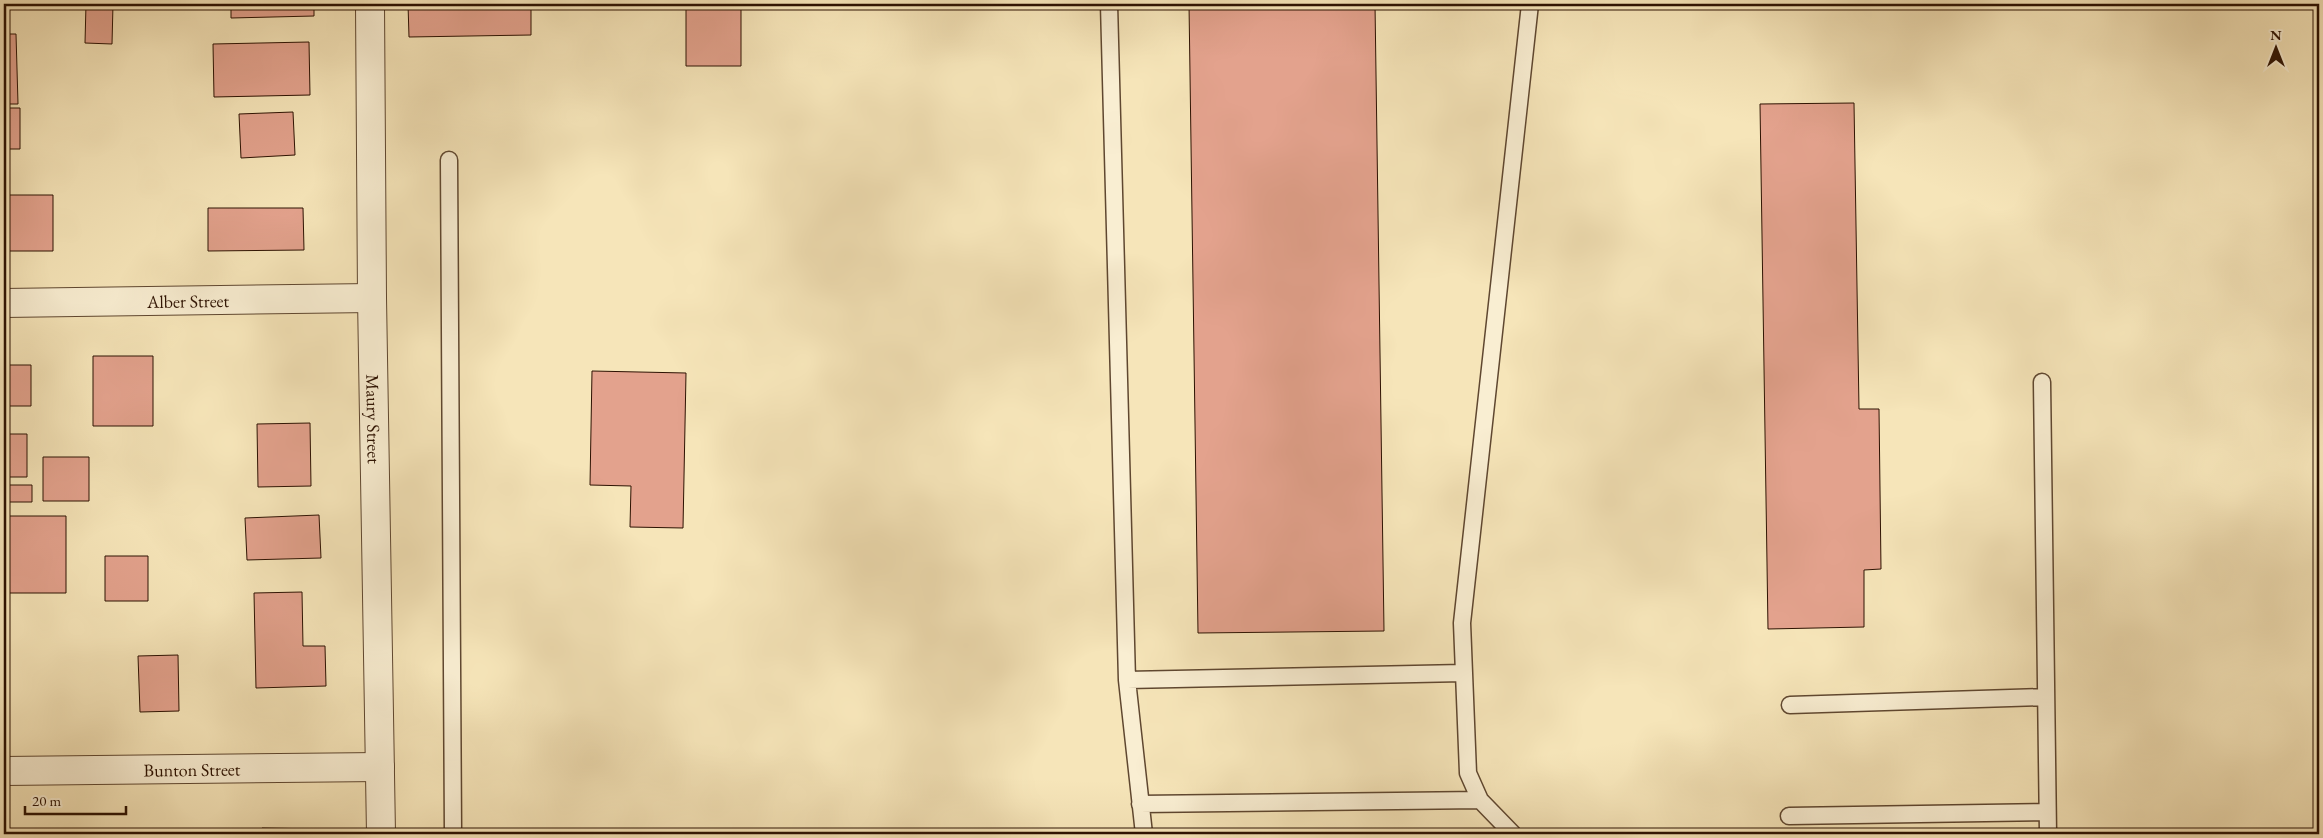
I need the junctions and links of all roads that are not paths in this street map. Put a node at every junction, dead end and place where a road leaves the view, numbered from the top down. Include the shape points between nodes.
1 (370, 4) edge
2 (1109, 4) edge
3 (1530, 4) edge
4 (449, 160) dead end
5 (372, 298) junction
6 (4, 303) edge
7 (2042, 382) dead end
8 (1463, 673) junction
9 (1127, 680) junction
10 (2045, 697) junction
11 (1790, 705) dead end
12 (380, 767) junction
13 (4, 771) edge
14 (1480, 800) junction
15 (1140, 804) junction
16 (2047, 812) junction
17 (1789, 816) dead end
18 (381, 834) edge
19 (453, 834) edge
20 (1144, 834) edge
21 (1513, 834) edge
22 (2048, 834) edge

1 - 5 street, Maury Street
2 - 9 lane
3 - 8 lane via 1462,623
4 - 19 lane
5 - 6 street, Alber Street
5 - 12 street, Maury Street
7 - 10 lane
8 - 9 lane
8 - 14 lane via 1468,773
9 - 15 lane
10 - 11 lane
10 - 16 lane
12 - 13 street, Bunton Street
12 - 18 street, Maury Street
14 - 15 lane
14 - 21 lane
15 - 20 lane
16 - 17 lane
16 - 22 lane

